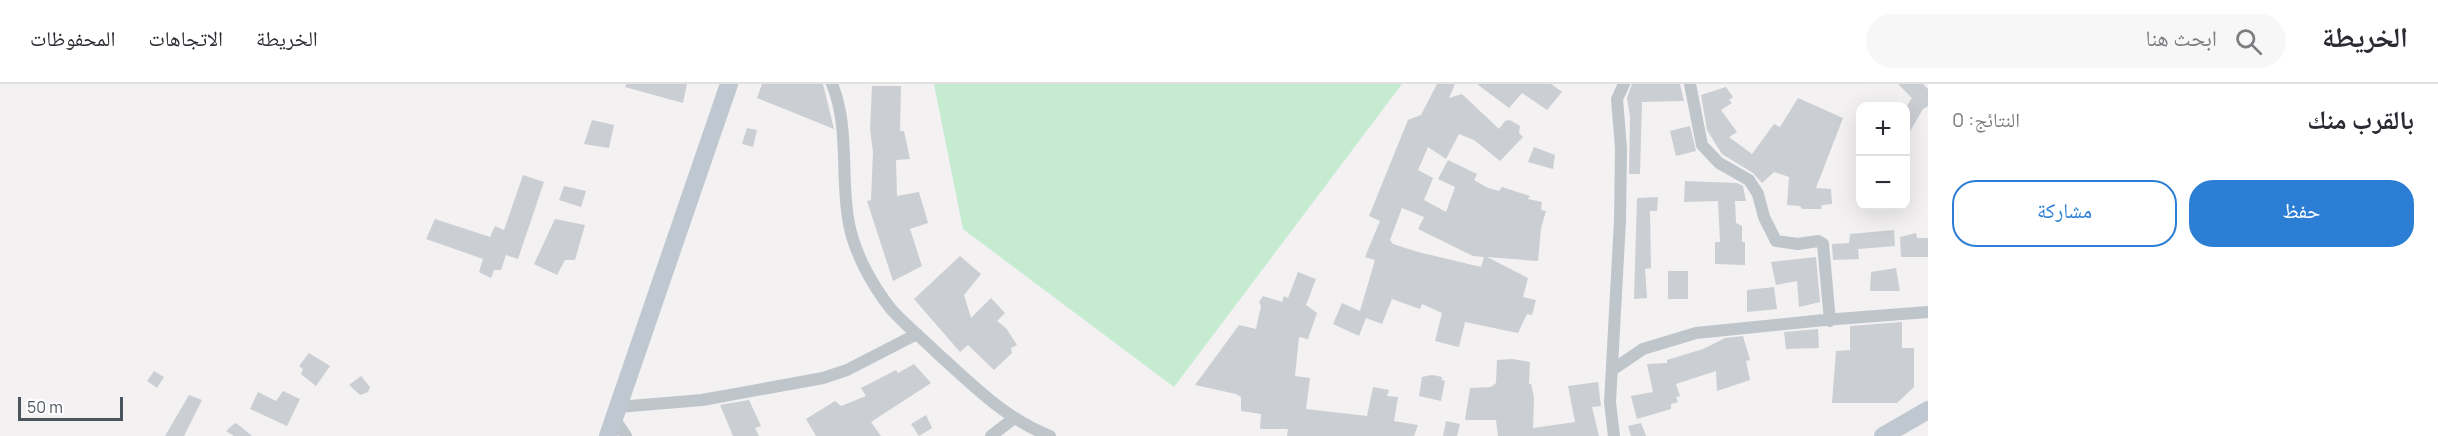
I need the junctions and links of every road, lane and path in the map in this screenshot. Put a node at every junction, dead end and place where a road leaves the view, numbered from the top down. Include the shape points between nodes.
1 (729, 84) edge
2 (832, 84) edge
3 (1624, 84) edge
4 (1690, 84) edge
5 (1928, 312) edge
6 (1830, 321) junction
7 (917, 334) junction
8 (1612, 370) junction
9 (1928, 410) edge
10 (616, 413) junction
11 (1014, 419) junction
12 (608, 436) edge
13 (626, 436) edge
14 (991, 436) edge
15 (1050, 436) edge
16 (1614, 436) edge
17 (1883, 436) edge

1 - 10 street
2 - 7 street via 843,135 849,224 859,255 890,308
3 - 8 street via 1617,99 1620,221
4 - 6 street via 1702,145 1719,163 1749,180 1776,241 1823,244
5 - 6 street
6 - 8 street via 1696,333 1643,349
7 - 10 street via 823,378
7 - 11 street
8 - 16 street
9 - 17 street
10 - 12 street
10 - 13 street
11 - 14 street
11 - 15 street

